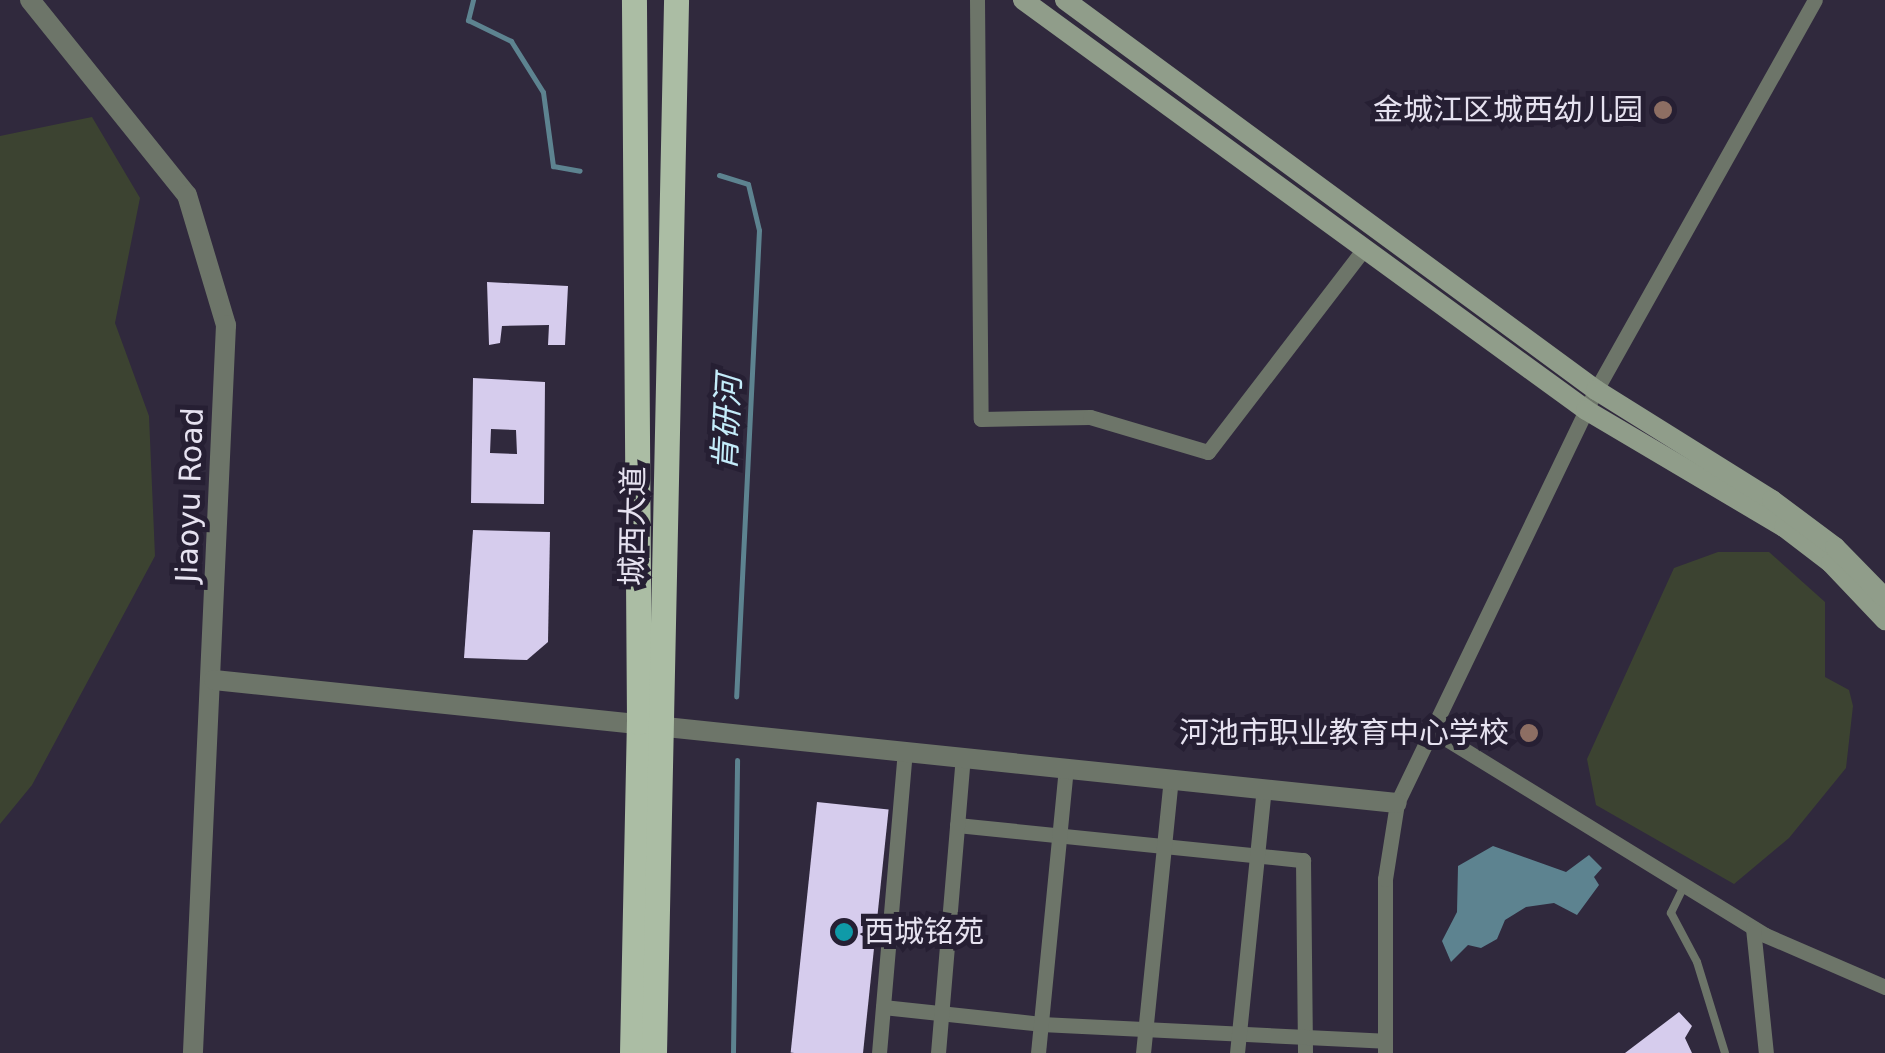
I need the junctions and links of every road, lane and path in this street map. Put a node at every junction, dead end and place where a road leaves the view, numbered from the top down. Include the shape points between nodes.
1 (30, 0) edge
2 (634, 0) edge
3 (676, 0) edge
4 (977, 0) edge
5 (1023, 0) edge
6 (1065, 0) edge
7 (1815, 0) edge
8 (1364, 249) junction
9 (1596, 390) junction
10 (1586, 410) junction
11 (1885, 598) edge
12 (1885, 620) edge
13 (214, 680) junction
14 (650, 723) junction
15 (1432, 730) junction
16 (905, 751) junction
17 (962, 757) junction
18 (1066, 768) junction
19 (1170, 779) junction
20 (1264, 789) junction
21 (1397, 803) junction
22 (957, 826) junction
23 (1059, 838) junction
24 (1164, 849) junction
25 (1257, 855) junction
26 (1685, 883) junction
27 (1753, 928) junction
28 (1885, 987) edge
29 (883, 1007) junction
30 (941, 1013) junction
31 (1041, 1024) junction
32 (1145, 1029) junction
33 (1238, 1045) edge
34 (1305, 1046) edge
35 (1385, 1047) edge
36 (193, 1053) edge
37 (632, 1053) edge
38 (654, 1053) edge
39 (879, 1053) edge
40 (938, 1053) edge
41 (1038, 1053) edge
42 (1142, 1053) edge
43 (1725, 1053) edge
44 (1766, 1053) edge

1 - 13 street, Jiaoyu Road via 162,158 187,195 205,242 226,324
2 - 14 main road, 城西大道
3 - 14 main road, 城西大道
4 - 8 street via 981,419 1090,418 1208,452
5 - 8 main road
6 - 9 main road
7 - 9 street
8 - 10 main road
9 - 10 street
9 - 11 main road via 1772,500 1835,547
10 - 12 main road via 1784,527 1831,563
10 - 15 street
13 - 14 street
13 - 36 street, Jiaoyu Road
14 - 16 street
14 - 37 main road, 城西大道
14 - 38 main road, 城西大道
15 - 21 street
15 - 26 street
16 - 17 street
16 - 29 street
17 - 18 street
17 - 22 street
18 - 19 street
18 - 23 street
19 - 20 street
19 - 24 street
20 - 21 street
20 - 25 street
21 - 35 street via 1385,879
22 - 23 street
22 - 30 street
23 - 24 street
23 - 31 street
24 - 25 street
24 - 32 street
25 - 33 street
25 - 34 street via 1304,860
26 - 27 street
26 - 43 lane via 1671,912 1697,962
27 - 28 street
27 - 44 street
29 - 30 street
29 - 39 street
30 - 31 street
30 - 40 street
31 - 32 street
31 - 41 street
32 - 33 street
32 - 42 street
33 - 34 street
34 - 35 street

